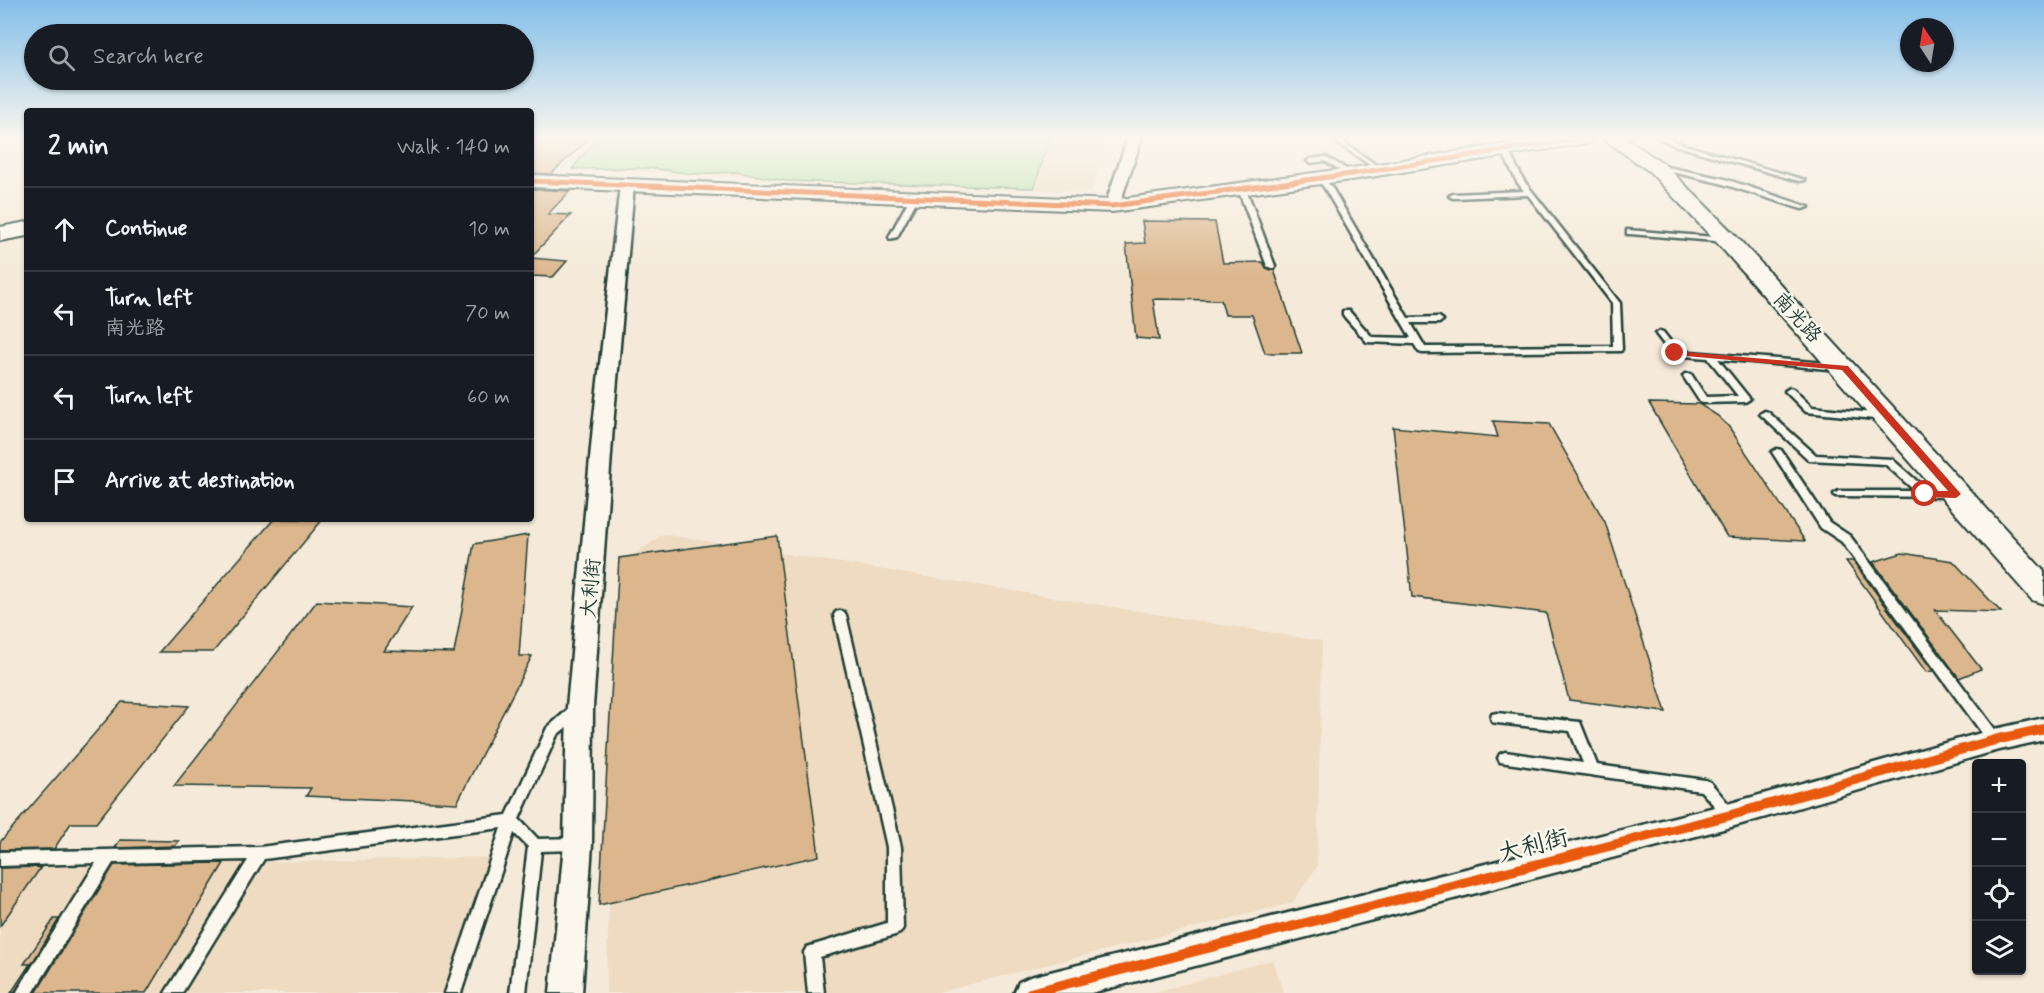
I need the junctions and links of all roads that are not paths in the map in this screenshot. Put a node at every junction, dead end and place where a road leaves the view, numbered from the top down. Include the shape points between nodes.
1 (587, 183) edge
2 (1120, 183) edge
3 (1264, 183) edge
4 (1325, 183) edge
5 (1524, 183) edge
6 (1672, 183) edge
7 (1726, 183) edge
8 (627, 185) junction
9 (1242, 189) junction
10 (1529, 193) junction
11 (915, 196) junction
12 (1453, 196) dead end
13 (1112, 206) junction
14 (1805, 207) dead end
15 (24, 230) edge
16 (1630, 232) dead end
17 (0, 234) edge
18 (893, 237) dead end
19 (1727, 240) junction
20 (1271, 266) dead end
21 (1346, 313) dead end
22 (1439, 320) dead end
23 (1404, 321) junction
24 (1660, 334) dead end
25 (1416, 341) junction
26 (1711, 357) junction
27 (1845, 368) junction
28 (1688, 376) dead end
29 (1790, 391) dead end
30 (1764, 414) dead end
31 (1887, 417) junction
32 (1777, 452) dead end
33 (1839, 494) dead end
34 (1925, 494) junction
35 (1956, 494) junction
36 (2044, 592) edge
37 (840, 615) dead end
38 (580, 707) junction
39 (1497, 718) dead end
40 (2044, 729) edge
41 (1995, 740) junction
42 (1505, 758) dead end
43 (1592, 770) junction
44 (1731, 815) junction
45 (511, 821) junction
46 (578, 844) junction
47 (535, 845) junction
48 (260, 852) junction
49 (109, 856) junction
50 (0, 859) edge
51 (24, 993) edge
52 (173, 993) edge
53 (453, 993) edge
54 (518, 993) edge
55 (566, 993) edge
56 (816, 993) edge
57 (1030, 993) edge

1 - 8 street
2 - 13 street
3 - 9 street
4 - 23 lane
5 - 10 lane
6 - 19 street, 南光路
7 - 14 lane
8 - 11 street
8 - 38 street, 大利街
9 - 13 street
9 - 20 lane
10 - 12 lane
10 - 25 lane via 1616,303 1618,349 1422,350
11 - 13 street
11 - 18 lane
15 - 17 street
16 - 19 lane
19 - 27 street, 南光路
21 - 25 lane via 1370,340
22 - 23 lane
23 - 25 lane
24 - 26 lane via 1675,353
26 - 27 lane
26 - 28 lane via 1745,399 1703,400
27 - 31 street, 南光路
29 - 31 lane via 1809,410
30 - 34 lane via 1813,458 1888,462
31 - 35 street, 南光路
32 - 41 lane via 1826,525 1846,539
33 - 34 lane
34 - 35 lane
35 - 36 street, 南光路
37 - 56 lane via 894,848 895,928 812,952
38 - 45 lane via 552,732
38 - 46 street, 大利街
39 - 43 lane via 1575,726
40 - 41 street, 大利街
41 - 44 street, 大利街
42 - 43 lane
43 - 44 lane via 1705,786
44 - 57 street, 大利街
45 - 47 lane
45 - 48 lane
45 - 53 lane
46 - 47 lane
46 - 55 street, 大利街
47 - 54 lane
48 - 49 lane
48 - 52 lane
49 - 50 lane
49 - 51 lane

